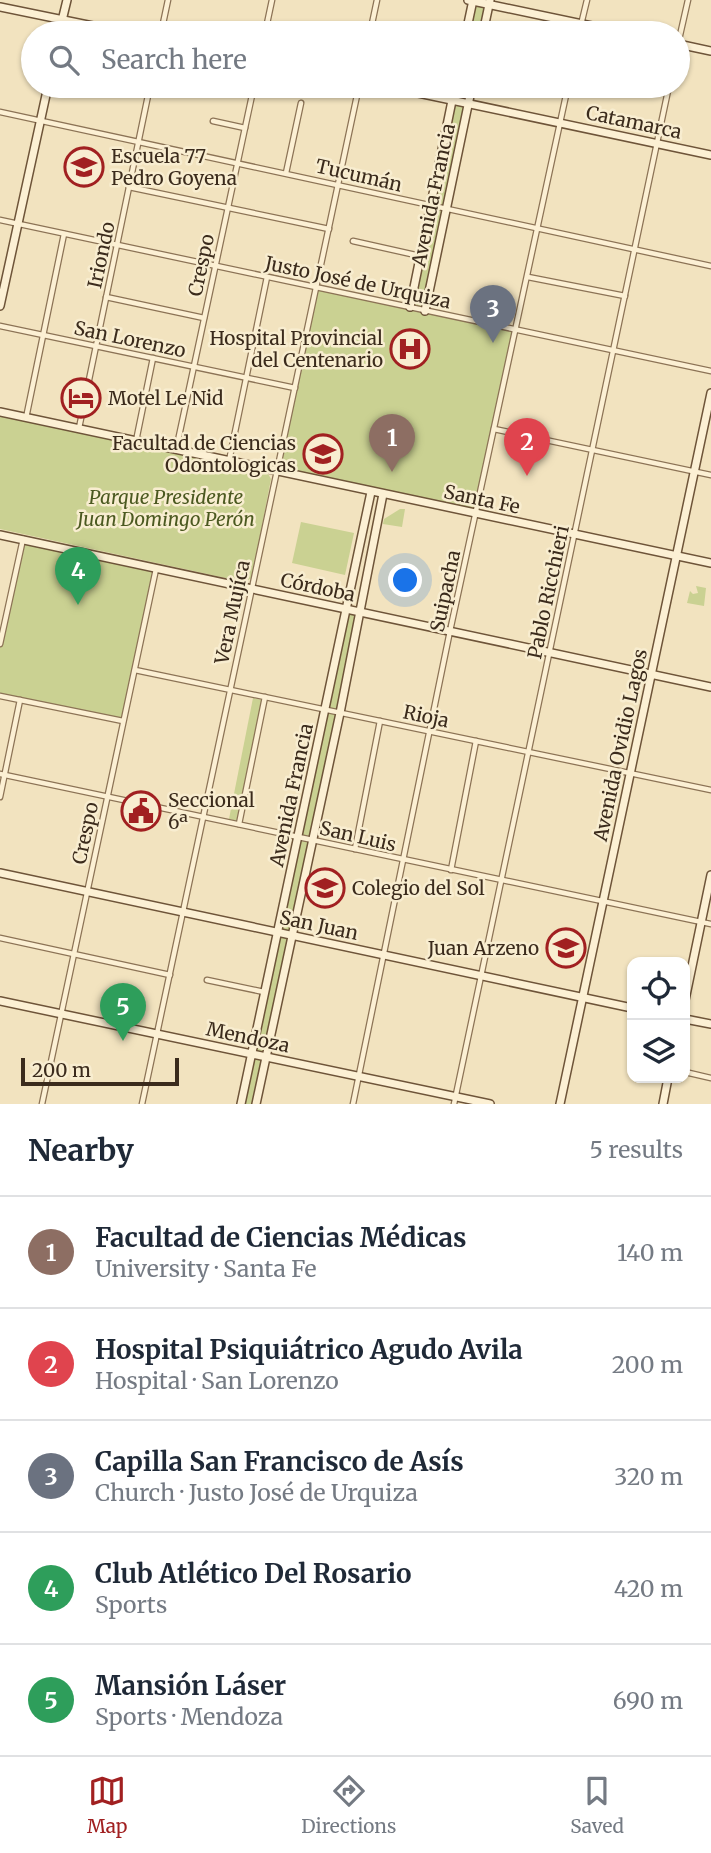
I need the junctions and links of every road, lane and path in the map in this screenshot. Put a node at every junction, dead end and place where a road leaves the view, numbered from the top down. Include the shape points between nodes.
1 (66, 0) edge
2 (168, 0) edge
3 (272, 0) edge
4 (377, 0) edge
5 (471, 0) edge
6 (587, 0) edge
7 (688, 0) edge
8 (489, 2) edge
9 (0, 6) edge
10 (62, 20) junction
11 (67, 21) edge
12 (164, 21) edge
13 (268, 21) edge
14 (373, 21) edge
15 (468, 21) edge
16 (485, 21) edge
17 (568, 21) edge
18 (582, 21) edge
19 (683, 21) edge
20 (690, 47) edge
21 (711, 51) edge
22 (45, 98) edge
23 (148, 98) edge
24 (251, 98) edge
25 (356, 98) edge
26 (442, 98) edge
27 (469, 98) edge
28 (566, 98) edge
29 (666, 98) edge
30 (452, 100) junction
31 (301, 103) dead end
32 (468, 103) junction
33 (0, 112) edge
34 (40, 120) junction
35 (213, 121) dead end
36 (561, 123) junction
37 (245, 128) junction
38 (139, 141) junction
39 (657, 143) junction
40 (711, 155) edge
41 (238, 163) junction
42 (286, 173) junction
43 (338, 184) junction
44 (129, 187) junction
45 (430, 206) junction
46 (228, 207) junction
47 (446, 209) junction
48 (0, 220) edge
49 (18, 224) junction
50 (329, 229) junction
51 (538, 229) junction
52 (64, 234) junction
53 (352, 241) dead end
54 (117, 245) junction
55 (635, 249) junction
56 (420, 256) junction
57 (215, 266) junction
58 (711, 266) edge
59 (3, 276) edge
60 (267, 277) junction
61 (527, 277) junction
62 (316, 288) junction
63 (625, 296) junction
64 (106, 297) junction
65 (0, 306) edge
66 (410, 307) junction
67 (425, 310) junction
68 (204, 318) junction
69 (0, 326) edge
70 (516, 330) junction
71 (43, 335) junction
72 (96, 346) junction
73 (614, 350) junction
74 (153, 358) junction
75 (194, 366) junction
76 (711, 371) edge
77 (246, 377) junction
78 (295, 388) junction
79 (711, 393) edge
80 (0, 412) edge
81 (26, 418) junction
82 (79, 429) junction
83 (494, 429) junction
84 (136, 441) junction
85 (593, 449) junction
86 (176, 450) junction
87 (229, 461) junction
88 (277, 471) junction
89 (694, 471) junction
90 (711, 475) edge
91 (371, 492) junction
92 (383, 494) junction
93 (476, 515) junction
94 (0, 535) edge
95 (574, 535) junction
96 (23, 540) junction
97 (676, 556) junction
98 (711, 563) edge
99 (156, 568) junction
100 (252, 589) junction
101 (346, 609) junction
102 (359, 612) junction
103 (450, 631) junction
104 (0, 643) edge
105 (550, 652) junction
106 (135, 670) junction
107 (651, 674) junction
108 (711, 687) edge
109 (230, 690) junction
110 (0, 696) edge
111 (265, 697) junction
112 (20, 700) junction
113 (326, 710) junction
114 (340, 713) junction
115 (123, 721) junction
116 (380, 722) junction
117 (430, 732) junction
118 (476, 741) junction
119 (529, 752) junction
120 (630, 773) junction
121 (2, 775) edge
122 (711, 790) edge
123 (0, 797) edge
124 (107, 797) junction
125 (203, 817) junction
126 (239, 824) junction
127 (298, 837) junction
128 (312, 840) junction
129 (355, 849) junction
130 (404, 860) junction
131 (452, 870) junction
132 (0, 873) edge
133 (711, 876) edge
134 (502, 880) junction
135 (87, 892) junction
136 (603, 901) junction
137 (183, 912) junction
138 (701, 922) junction
139 (711, 924) edge
140 (278, 932) junction
141 (292, 935) junction
142 (0, 938) edge
143 (74, 954) junction
144 (383, 955) junction
145 (170, 975) junction
146 (481, 976) junction
147 (690, 976) edge
148 (207, 980) dead end
149 (265, 993) junction
150 (583, 997) junction
151 (0, 1001) edge
152 (627, 1007) edge
153 (61, 1014) junction
154 (690, 1020) edge
155 (711, 1024) edge
156 (157, 1034) junction
157 (252, 1054) junction
158 (266, 1057) junction
159 (690, 1073) edge
160 (359, 1076) junction
161 (711, 1078) edge
162 (667, 1083) edge
163 (455, 1100) edge
164 (42, 1104) edge
165 (142, 1104) edge
166 (241, 1104) edge
167 (256, 1104) edge
168 (353, 1104) edge
169 (490, 1104) edge
170 (560, 1104) edge
171 (663, 1104) edge

1 - 10 main road
2 - 12 street
3 - 13 street
4 - 14 street
5 - 8 main road
5 - 15 main road
6 - 18 street
7 - 19 street
8 - 16 main road
8 - 17 main road
9 - 10 main road
10 - 11 main road
20 - 21 main road
22 - 34 main road
23 - 38 street, Iriondo
24 - 37 street, Crespo
25 - 43 street, Vera Mujíca
26 - 30 main road, Catamarca
27 - 32 main road, Avenida Francia
28 - 36 street, Suipacha
29 - 39 street, Pablo Ricchieri
30 - 32 main road, Catamarca
30 - 45 main road, Avenida Francia
31 - 42 street
32 - 36 main road, Catamarca
32 - 47 main road, Avenida Francia
33 - 34 street, Tucumán
34 - 38 street, Tucumán
34 - 49 main road
35 - 37 street
36 - 39 main road, Catamarca
36 - 51 street, Suipacha
37 - 41 street, Crespo
38 - 41 street, Tucumán
38 - 44 street, Iriondo
39 - 40 main road, Catamarca
39 - 55 street, Pablo Ricchieri
41 - 42 street, Tucumán
41 - 46 street, Crespo
42 - 43 street, Tucumán
43 - 45 street, Tucumán
43 - 50 street, Vera Mujíca
44 - 46 street
44 - 54 street, Iriondo
45 - 47 street, Tucumán
45 - 56 main road, Avenida Francia
46 - 50 street
46 - 57 street, Crespo
47 - 51 street, Tucumán
47 - 67 main road, Avenida Francia
48 - 49 street, Justo José de Urquiza
49 - 52 street, Justo José de Urquiza
49 - 59 main road
50 - 62 street, Vera Mujíca
51 - 55 street, Tucumán
51 - 61 street, Suipacha
52 - 54 street, Justo José de Urquiza
52 - 71 street
53 - 56 street
54 - 57 street, Justo José de Urquiza
54 - 64 street, Iriondo
55 - 58 street, Tucumán
55 - 63 street, Pablo Ricchieri
56 - 66 main road, Avenida Francia
57 - 60 street, Justo José de Urquiza
57 - 68 street, Crespo
59 - 65 main road
60 - 62 street, Justo José de Urquiza
60 - 77 street
61 - 63 street
61 - 70 street, Suipacha
62 - 66 street, Justo José de Urquiza
62 - 78 street, Vera Mujíca
63 - 73 street, Pablo Ricchieri
64 - 68 street
64 - 72 street, Iriondo
66 - 67 street, Justo José de Urquiza
67 - 70 street, Justo José de Urquiza
68 - 75 street, Crespo
69 - 71 street, San Lorenzo
70 - 73 street, Justo José de Urquiza
70 - 83 street, Suipacha
71 - 72 street, San Lorenzo
71 - 81 street
72 - 74 street, San Lorenzo
72 - 82 street, Iriondo
73 - 76 street, Justo José de Urquiza
73 - 85 street, Pablo Ricchieri
74 - 75 street, San Lorenzo
74 - 84 street
75 - 77 street, San Lorenzo
75 - 86 street, Crespo
77 - 78 street, San Lorenzo
77 - 87 street
78 - 88 street, Vera Mujíca
79 - 89 main road, Avenida Ovidio Lagos
80 - 81 main road, Santa Fe
81 - 82 main road, Santa Fe
82 - 84 main road, Santa Fe
83 - 85 street
83 - 93 street, Suipacha
84 - 86 main road, Santa Fe
85 - 89 street
85 - 95 street, Pablo Ricchieri
86 - 87 main road, Santa Fe
87 - 88 main road, Santa Fe
88 - 91 main road, Santa Fe
88 - 100 street, Vera Mujíca
89 - 90 street
89 - 97 main road, Avenida Ovidio Lagos
91 - 92 main road, Santa Fe
91 - 101 main road, Avenida Francia
92 - 93 main road, Santa Fe
92 - 102 main road, Avenida Francia
93 - 95 main road, Santa Fe
93 - 103 street, Suipacha
94 - 96 main road, Córdoba
95 - 97 main road, Santa Fe
95 - 105 street, Pablo Ricchieri
96 - 99 main road, Córdoba
96 - 104 street
97 - 98 main road, Santa Fe
97 - 107 main road, Avenida Ovidio Lagos
99 - 100 main road, Córdoba
99 - 106 street, Crespo
100 - 101 main road, Córdoba
100 - 109 street, Vera Mujíca
101 - 102 main road, Córdoba
101 - 113 main road, Avenida Francia
102 - 103 main road, Córdoba
102 - 114 main road, Avenida Francia
103 - 105 main road, Córdoba
103 - 117 street, Suipacha
105 - 107 main road, Córdoba
105 - 119 street, Pablo Ricchieri
106 - 109 street, Rioja
106 - 115 street, Crespo
107 - 108 main road, Córdoba
107 - 120 main road, Avenida Ovidio Lagos
109 - 111 street, Rioja
109 - 125 street, Vera Mujíca
110 - 112 street
111 - 113 street, Rioja
111 - 126 street
112 - 115 street
112 - 121 street
113 - 114 street, Rioja
113 - 127 main road, Avenida Francia
114 - 116 street, Rioja
114 - 128 main road, Avenida Francia
115 - 124 street, Crespo
116 - 117 street, Rioja
116 - 129 street
117 - 118 street, Rioja
117 - 130 street, Suipacha
118 - 119 street, Rioja
118 - 131 street
119 - 120 street, Rioja
119 - 134 street, Pablo Ricchieri
120 - 122 street, Rioja
120 - 136 main road, Avenida Ovidio Lagos
121 - 123 street
121 - 124 street, San Luis
124 - 125 street, San Luis
124 - 135 street, Crespo
125 - 126 street, San Luis
125 - 137 street, Vera Mujíca
126 - 127 street, San Luis
127 - 128 street, San Luis
127 - 140 main road, Avenida Francia
128 - 129 street, San Luis
128 - 141 main road, Avenida Francia
129 - 130 street, San Luis
130 - 131 street, San Luis
130 - 144 street, Suipacha
131 - 134 street, San Luis
132 - 135 main road, San Juan
133 - 138 main road
134 - 136 street, San Luis
134 - 146 street, Pablo Ricchieri
135 - 137 main road, San Juan
135 - 143 street, Crespo
136 - 138 street, San Luis
136 - 150 main road, Avenida Ovidio Lagos
137 - 140 main road, San Juan
137 - 145 street, Vera Mujíca
138 - 139 street, San Luis
138 - 147 main road
140 - 141 main road, San Juan
140 - 149 main road, Avenida Francia
141 - 144 main road, San Juan
141 - 158 main road, Avenida Francia
142 - 143 street
143 - 145 street
143 - 153 street, Crespo
144 - 146 main road, San Juan
144 - 160 street, Suipacha
145 - 156 street, Vera Mujíca
146 - 150 main road, San Juan
146 - 163 street, Pablo Ricchieri
148 - 149 street
149 - 157 main road, Avenida Francia
150 - 152 main road, San Juan
150 - 170 main road, Avenida Ovidio Lagos
151 - 153 main road, Mendoza
153 - 156 main road, Mendoza
153 - 164 street, Crespo
154 - 155 main road
156 - 157 main road, Mendoza
156 - 165 street, Vera Mujíca
157 - 158 main road, Mendoza
157 - 166 main road, Avenida Francia
158 - 160 main road, Mendoza
158 - 167 main road, Avenida Francia
159 - 161 street
160 - 163 main road, Mendoza
160 - 168 street, Suipacha
162 - 171 main road
163 - 169 main road, Mendoza

